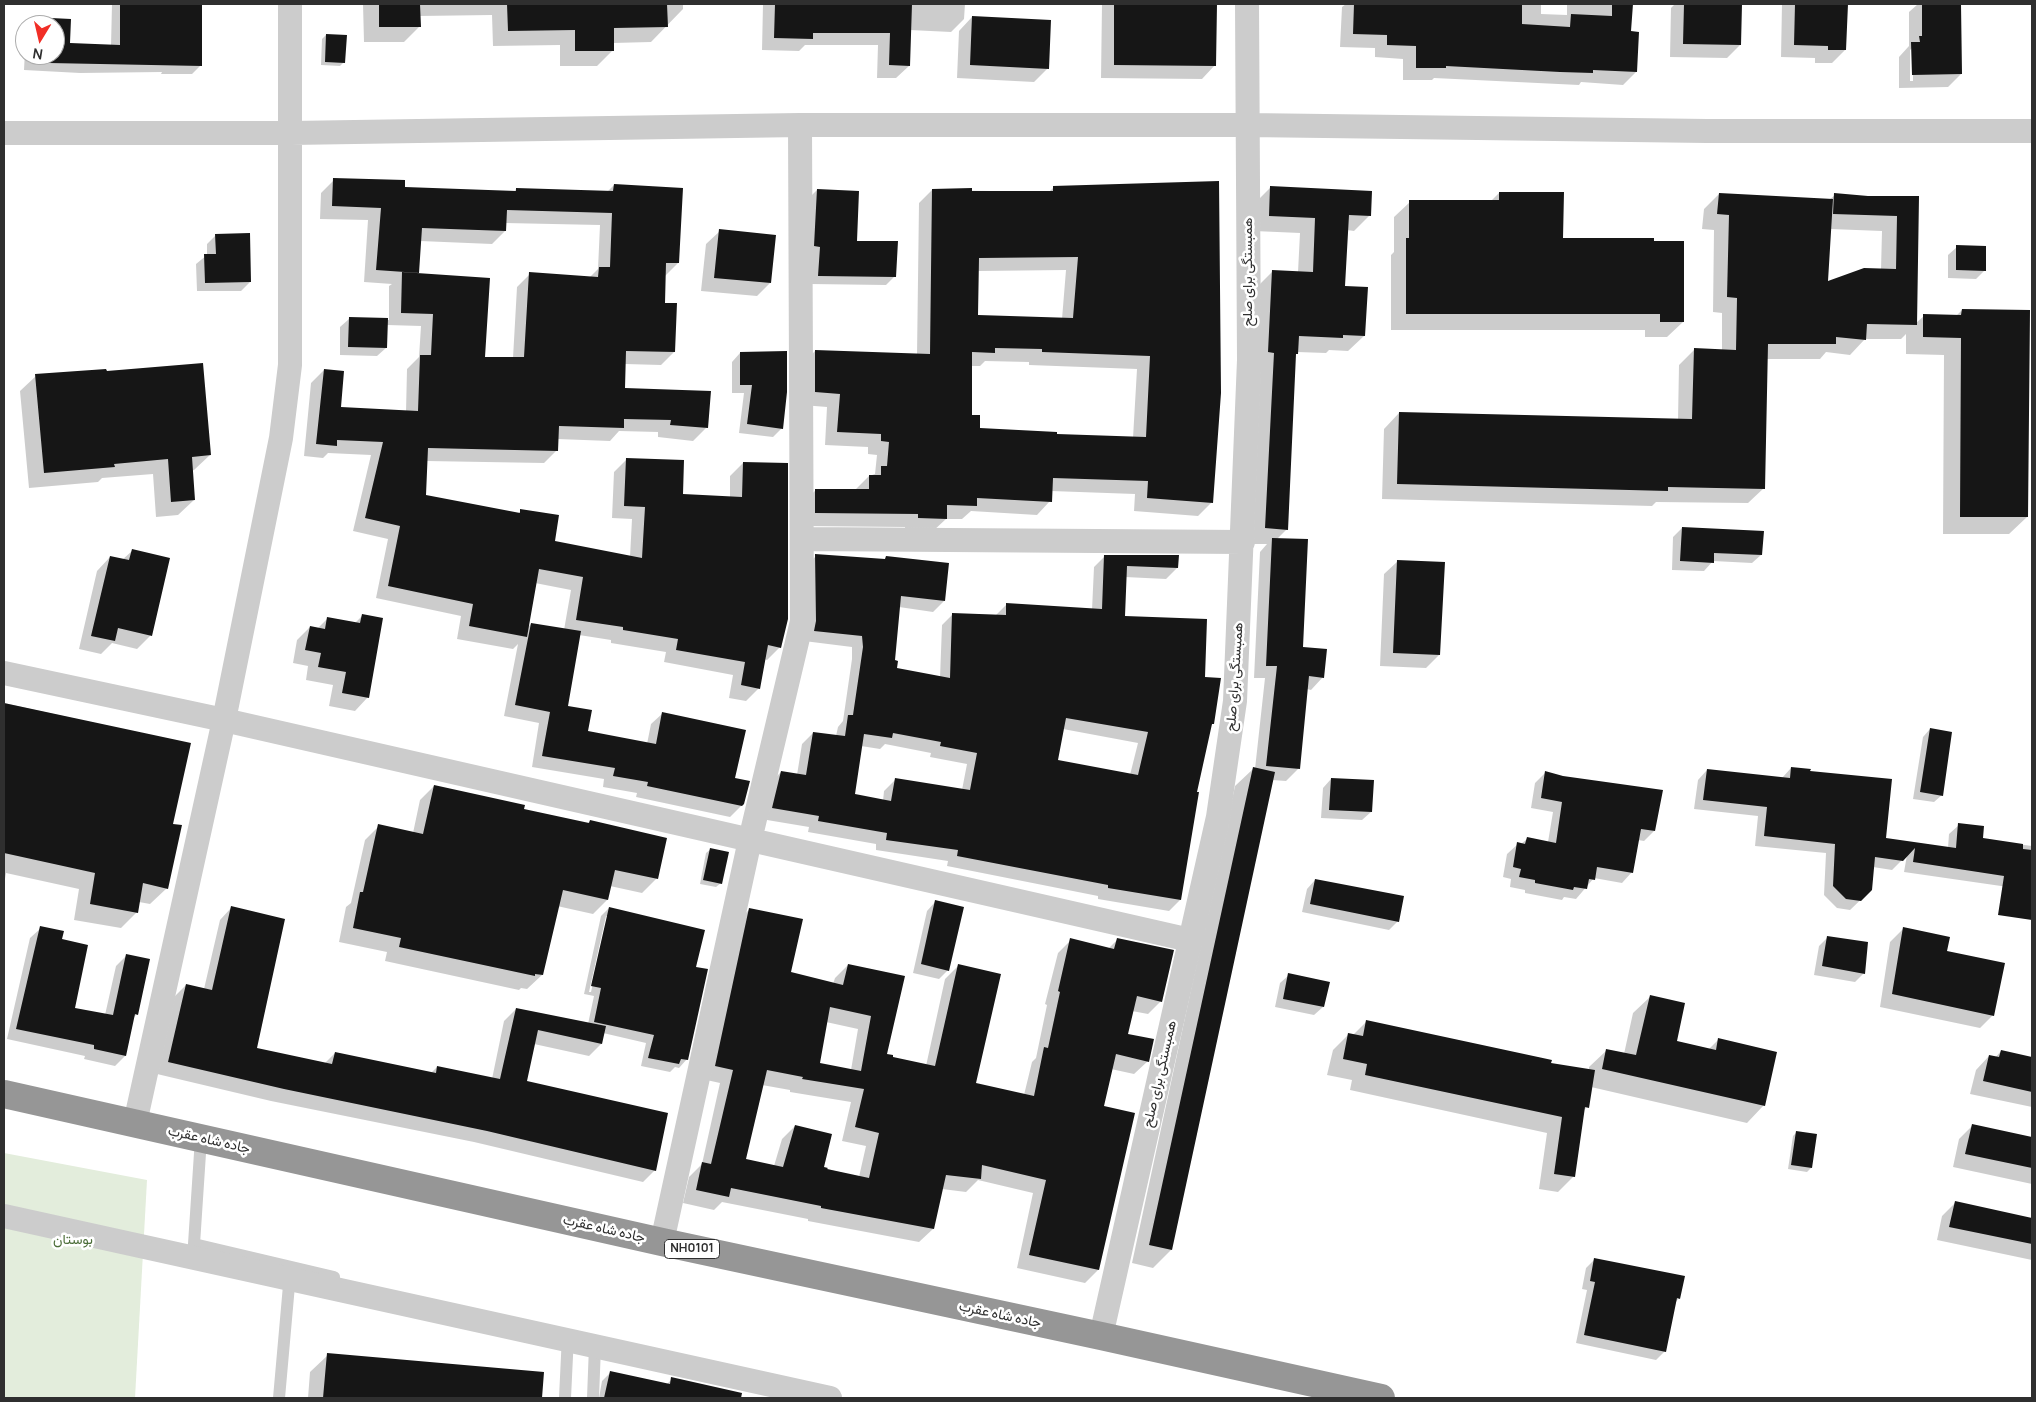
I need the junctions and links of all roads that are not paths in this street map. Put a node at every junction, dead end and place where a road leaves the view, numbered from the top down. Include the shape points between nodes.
1 (290, 4) edge
2 (1247, 4) edge
3 (800, 125) junction
4 (1248, 125) junction
5 (2032, 131) edge
6 (4, 133) edge
7 (291, 133) junction
8 (802, 539) junction
9 (1243, 542) junction
10 (4, 673) edge
11 (224, 720) junction
12 (750, 840) junction
13 (1190, 940) junction
14 (4, 1094) edge
15 (135, 1123) junction
16 (202, 1138) junction
17 (4, 1216) edge
18 (662, 1242) junction
19 (291, 1267) junction
20 (1101, 1336) junction
21 (595, 1346) junction
22 (279, 1398) edge
23 (564, 1398) edge
24 (593, 1398) edge
25 (830, 1398) edge
26 (1380, 1398) edge

1 - 7 street
2 - 4 street, همبستگی برای صلح
3 - 4 street
3 - 7 street
3 - 8 street
4 - 5 street
4 - 9 street, همبستگی برای صلح via 1249,360
6 - 7 street
7 - 11 street via 290,365 281,438
8 - 9 street
8 - 12 street via 802,621
9 - 13 street, همبستگی برای صلح via 1235,701 1218,817
10 - 11 street
11 - 12 street
11 - 15 street
12 - 13 street
12 - 18 street
13 - 20 street, همبستگی برای صلح
14 - 15 highway, جاده شاه عقرب / NH0101
15 - 16 highway, جاده شاه عقرب / NH0101
16 - 18 highway, جاده شاه عقرب / NH0101
16 - 19 lane via 194,1244
17 - 21 street
18 - 20 highway, جاده شاه عقرب / NH0101
19 - 22 lane
19 - 23 lane via 568,1332
20 - 26 highway, جاده شاه عقرب / NH0101
21 - 24 lane
21 - 25 street

